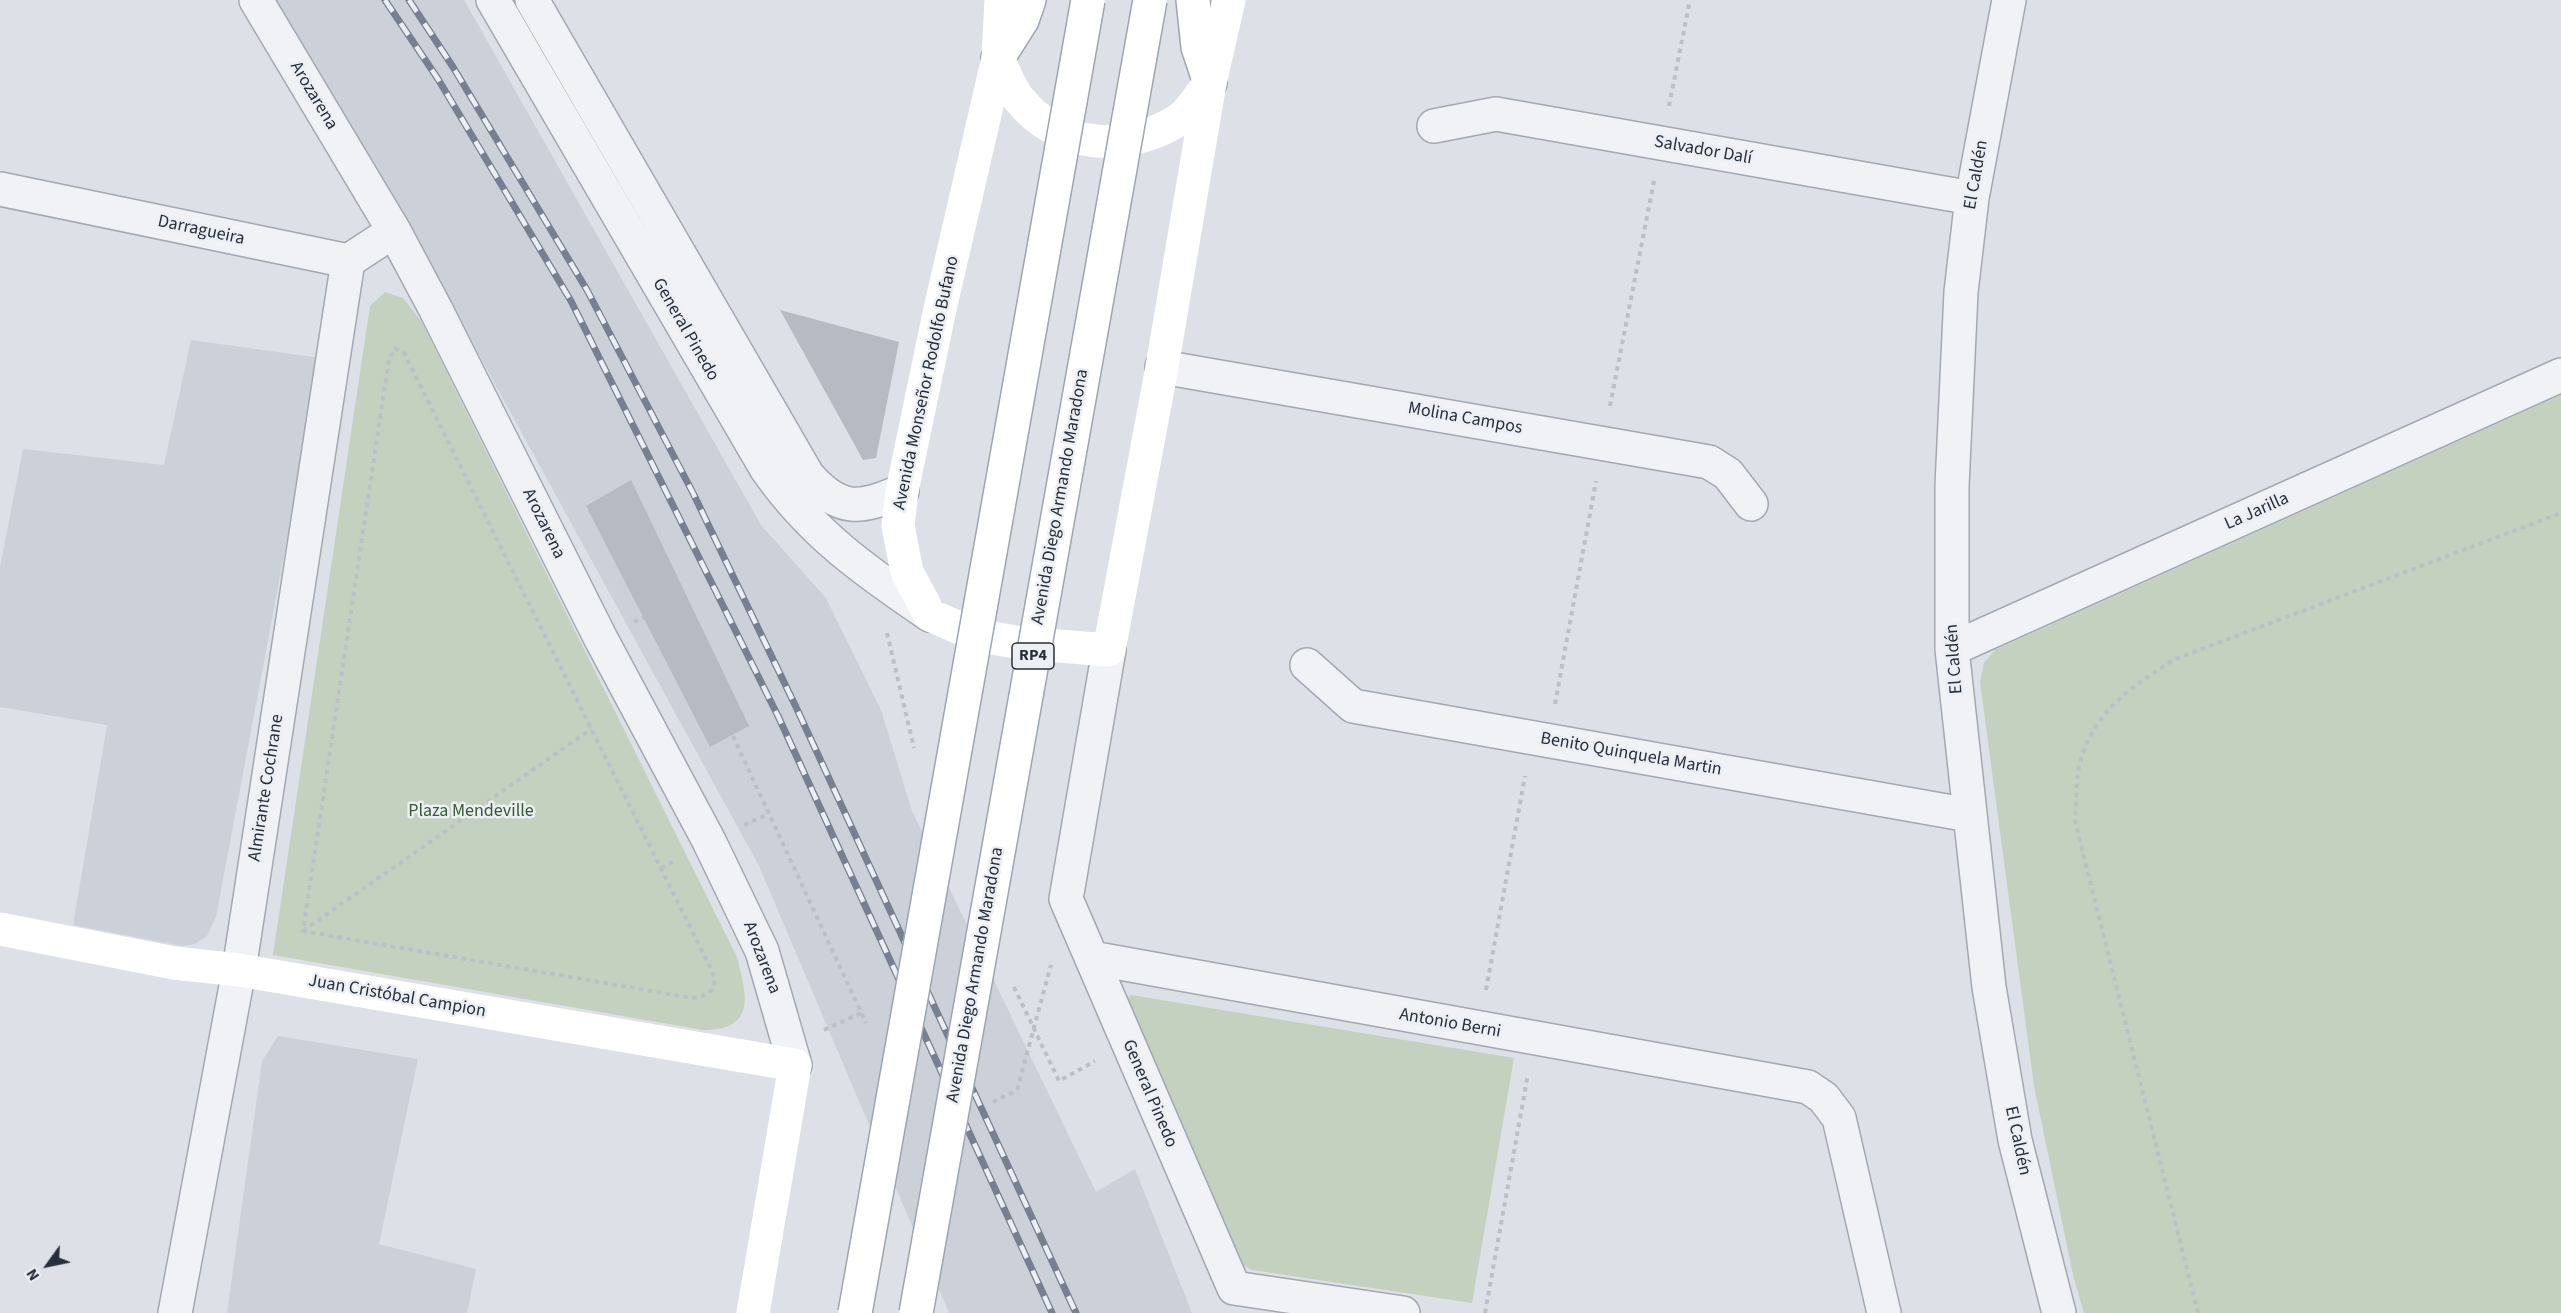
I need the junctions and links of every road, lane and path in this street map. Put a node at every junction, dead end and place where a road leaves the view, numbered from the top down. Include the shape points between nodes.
1 (256, 0) edge
2 (493, 0) edge
3 (532, 0) edge
4 (1001, 0) edge
5 (1029, 0) edge
6 (1088, 0) edge
7 (1150, 0) edge
8 (1192, 0) edge
9 (1229, 0) edge
10 (1690, 0) edge
11 (2009, 0) edge
12 (998, 58) junction
13 (1210, 83) junction
14 (1434, 126) dead end
15 (1662, 144) junction
16 (0, 189) edge
17 (1972, 198) junction
18 (394, 231) junction
19 (348, 261) junction
20 (1162, 367) junction
21 (2561, 375) edge
22 (1603, 442) junction
23 (902, 491) junction
24 (1751, 504) dead end
25 (2561, 513) edge
26 (930, 615) junction
27 (1952, 649) junction
28 (1109, 650) junction
29 (1307, 665) dead end
30 (591, 729) junction
31 (1532, 737) junction
32 (1969, 815) junction
33 (0, 929) edge
34 (303, 931) junction
35 (1092, 958) junction
36 (239, 970) junction
37 (1478, 1029) junction
38 (1534, 1039) junction
39 (795, 1065) junction
40 (175, 1313) edge
41 (753, 1313) edge
42 (855, 1313) edge
43 (916, 1313) edge
44 (1403, 1313) edge
45 (1485, 1313) edge
46 (1884, 1313) edge
47 (2059, 1313) edge
48 (2198, 1313) edge

1 - 18 street, Arozarena
2 - 26 street, General Pinedo via 765,468 817,530 873,577
3 - 23 street, General Pinedo via 808,476 838,503 874,503
4 - 12 street, Avenida Monseñor Rodolfo Bufano
5 - 12 street via 1022,20
6 - 42 street, bridge
7 - 43 street, Avenida Diego Armando Maradona / RP4, bridge
8 - 13 street via 1198,46
9 - 13 street
10 - 15 path
11 - 17 street, El Caldén
12 - 13 street via 1018,99 1053,128 1096,143 1141,139 1182,117
12 - 23 street, Avenida Monseñor Rodolfo Bufano
13 - 20 street
14 - 15 street, Salvador Dalí via 1496,114
15 - 17 street, Salvador Dalí
15 - 22 path
16 - 19 street, Darragueira
17 - 27 street, El Caldén via 1961,292 1953,475
18 - 19 street
18 - 39 street, Arozarena via 601,639 709,841 757,941
19 - 36 street, Almirante Cochrane
20 - 22 street, Molina Campos
20 - 28 street
21 - 27 street, La Jarilla
22 - 24 street, Molina Campos via 1709,462 1728,474
22 - 31 path via 1556,702
23 - 26 street, Avenida Monseñor Rodolfo Bufano via 898,526 907,572
25 - 48 path via 2173,660 2121,694 2101,717 2081,757 2075,821
26 - 28 street via 975,634 1021,643
27 - 32 street, El Caldén
28 - 35 street, General Pinedo via 1065,899
29 - 31 street, Benito Quinquela Martin via 1353,706
30 - 34 path
30 - 34 path via 710,967 715,979 712,990 692,998
30 - 34 path via 404,353 394,348 389,359
31 - 32 street, Benito Quinquela Martin
31 - 37 path
32 - 47 street, El Caldén via 1989,987 2015,1140
33 - 36 street, Juan Cristóbal Campion via 174,963
35 - 37 street, Antonio Berni
35 - 44 street, General Pinedo via 1234,1288
36 - 39 street, Juan Cristóbal Campion
36 - 40 street, Almirante Cochrane
37 - 38 street, Antonio Berni
38 - 45 path
38 - 46 street, Antonio Berni via 1809,1087 1824,1098 1839,1118
39 - 41 street

